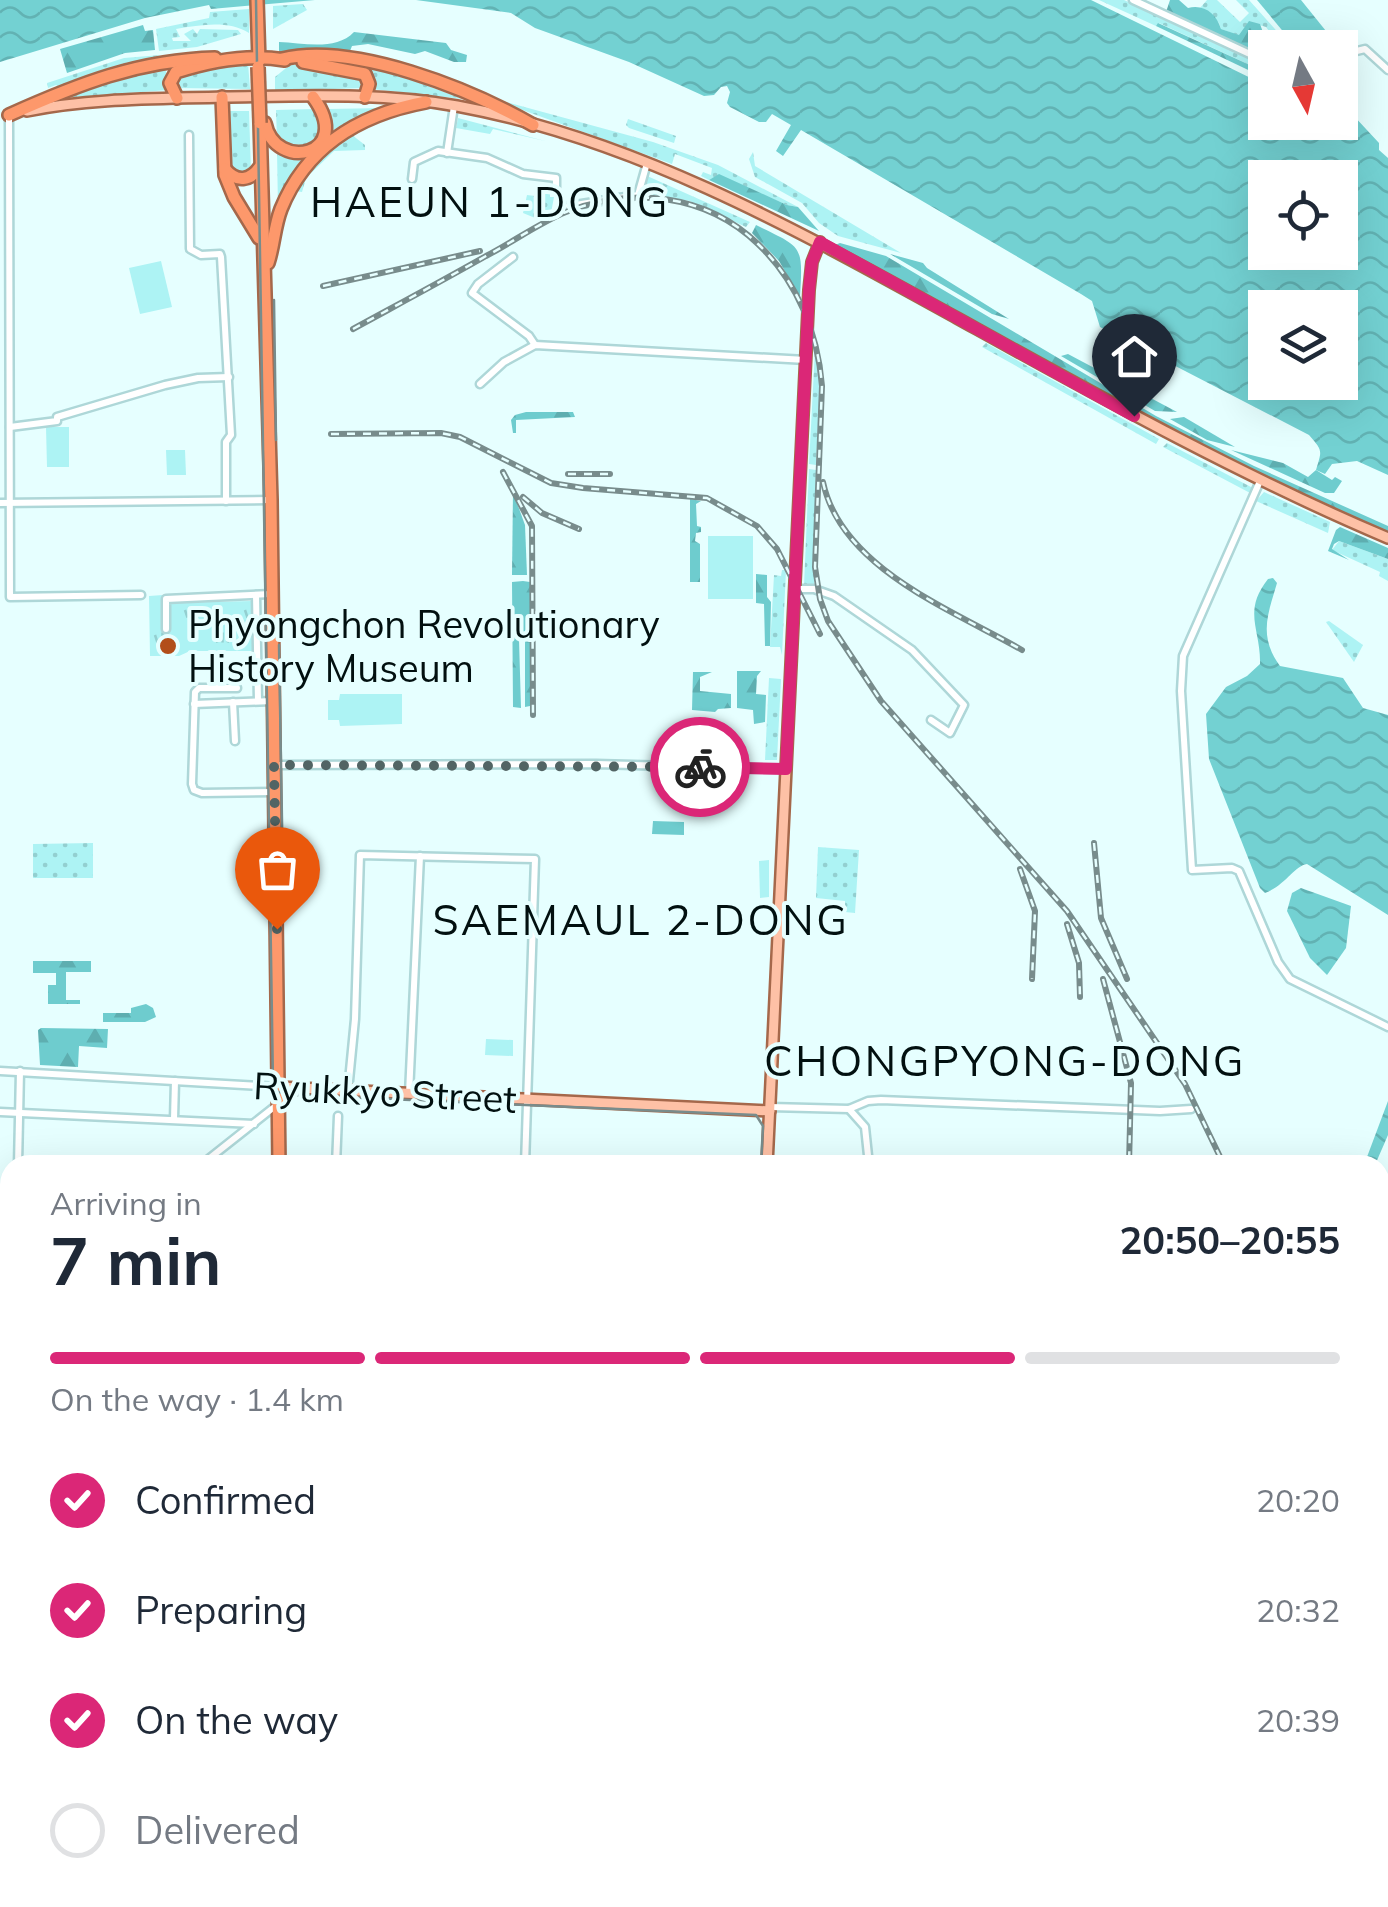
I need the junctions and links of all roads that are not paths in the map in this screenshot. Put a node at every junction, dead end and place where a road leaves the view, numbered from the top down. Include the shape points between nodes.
1 (260, 0) edge
2 (1133, 0) edge
3 (1358, 50) edge
4 (1248, 54) edge
5 (261, 57) junction
6 (234, 59) junction
7 (282, 59) junction
8 (1388, 70) edge
9 (314, 97) junction
10 (365, 97) junction
11 (178, 98) junction
12 (222, 98) junction
13 (426, 102) junction
14 (454, 106) junction
15 (4, 116) edge
16 (263, 123) junction
17 (532, 125) junction
18 (4, 133) edge
19 (189, 135) dead end
20 (447, 153) junction
21 (647, 163) junction
22 (223, 166) junction
23 (260, 167) junction
24 (412, 179) dead end
25 (556, 190) dead end
26 (568, 206) dead end
27 (820, 242) junction
28 (513, 257) dead end
29 (265, 272) junction
30 (535, 345) junction
31 (806, 360) junction
32 (228, 377) junction
33 (480, 384) dead end
34 (10, 427) junction
35 (1260, 481) junction
36 (270, 500) junction
37 (226, 501) junction
38 (0, 503) edge
39 (10, 503) junction
40 (1388, 538) edge
41 (794, 589) junction
42 (256, 594) junction
43 (272, 594) junction
44 (141, 595) dead end
45 (166, 629) dead end
46 (237, 688) dead end
47 (274, 701) junction
48 (233, 702) junction
49 (258, 702) junction
50 (194, 704) junction
51 (931, 720) dead end
52 (234, 741) dead end
53 (274, 765) junction
54 (786, 769) junction
55 (275, 792) junction
56 (420, 856) junction
57 (1388, 1027) edge
58 (0, 1070) edge
59 (20, 1071) junction
60 (175, 1080) junction
61 (279, 1087) junction
62 (348, 1091) junction
63 (409, 1094) junction
64 (529, 1100) junction
65 (280, 1104) junction
66 (770, 1108) junction
67 (848, 1109) junction
68 (1190, 1109) dead end
69 (0, 1112) edge
70 (20, 1113) junction
71 (338, 1116) dead end
72 (174, 1119) junction
73 (254, 1124) junction
74 (18, 1155) edge
75 (214, 1155) edge
76 (278, 1155) edge
77 (336, 1155) edge
78 (526, 1155) edge
79 (768, 1155) edge
80 (868, 1155) edge

1 - 5 highway
2 - 4 street
3 - 8 street via 1365,49
5 - 6 highway
5 - 7 highway
5 - 16 highway, bridge
6 - 11 highway via 176,72 170,84
6 - 15 highway via 141,65
7 - 10 highway via 362,72 369,80
7 - 17 highway via 393,66
9 - 10 main road
9 - 12 main road
9 - 16 highway via 328,121 315,148 284,150
10 - 13 main road
11 - 12 main road
11 - 15 main road via 85,102
12 - 22 highway
13 - 14 main road
13 - 29 highway via 362,120 319,154 284,204
14 - 17 main road
14 - 20 street
15 - 18 street
16 - 23 highway
16 - 29 highway
17 - 21 main road
18 - 34 street
19 - 32 street via 190,249 220,254
20 - 24 street via 414,162
20 - 25 street via 556,178
21 - 26 street via 638,195
21 - 27 main road
22 - 23 highway via 242,179
22 - 29 highway via 256,229
23 - 29 highway
27 - 31 main road via 812,262
27 - 35 main road
28 - 30 street via 472,293
29 - 36 highway
30 - 31 street
30 - 33 street
31 - 41 main road
32 - 34 street via 198,378 56,421
32 - 37 street
34 - 39 street
35 - 40 main road
35 - 57 street via 1183,656 1192,870 1239,871 1290,979
36 - 37 street
36 - 43 highway
37 - 39 street
38 - 39 street
39 - 44 street via 10,596
41 - 51 street via 834,596 912,650 964,705 950,734
41 - 54 main road
42 - 43 street
42 - 45 street via 166,600
42 - 49 street
43 - 47 highway
46 - 50 street via 199,688
47 - 49 street
47 - 53 highway
48 - 49 street
48 - 50 street
48 - 52 street
50 - 55 street via 194,790
53 - 54 street
53 - 55 highway
54 - 66 main road
55 - 61 highway
56 - 62 street via 360,855
56 - 63 street
56 - 64 street via 535,859
58 - 59 street, Ryukkyo Street
59 - 60 street, Ryukkyo Street
59 - 70 street
60 - 61 street, Ryukkyo Street
60 - 72 street
61 - 62 main road, Ryukkyo Street
61 - 65 highway
62 - 63 main road, Ryukkyo Street
63 - 64 main road, Ryukkyo Street
64 - 66 main road, Ryukkyo Street
64 - 78 street
65 - 73 street
65 - 76 highway
66 - 67 street
66 - 79 main road
67 - 68 street via 868,1100
67 - 80 street via 864,1127
69 - 70 street
70 - 72 street
70 - 74 street
71 - 77 street
72 - 73 street
73 - 75 street

